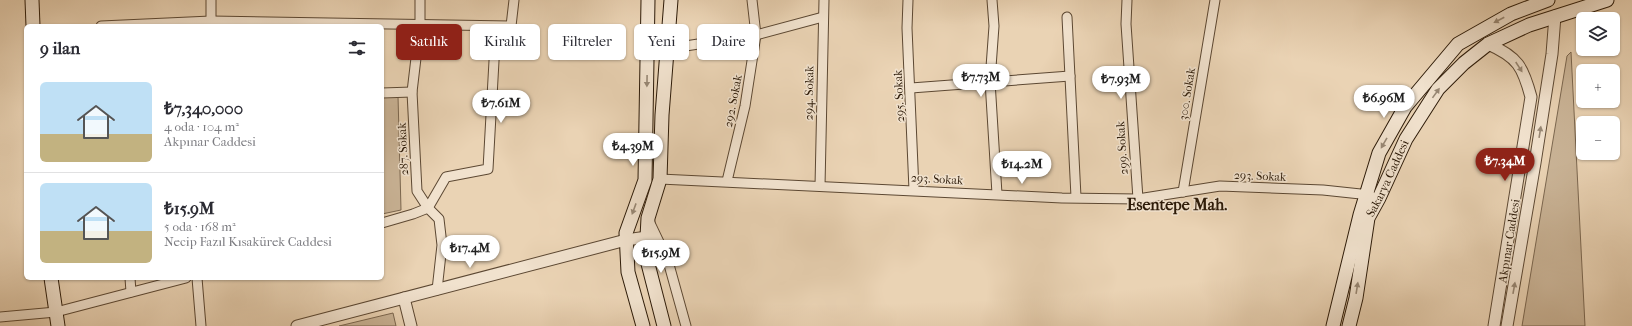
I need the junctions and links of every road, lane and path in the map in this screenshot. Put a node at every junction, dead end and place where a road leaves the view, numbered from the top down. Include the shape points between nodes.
1 (32, 0) edge
2 (210, 0) edge
3 (420, 0) edge
4 (514, 0) edge
5 (648, 0) edge
6 (671, 0) edge
7 (752, 0) edge
8 (824, 0) edge
9 (908, 0) edge
10 (992, 0) edge
11 (1127, 0) edge
12 (1215, 0) edge
13 (1548, 0) edge
14 (1607, 0) edge
15 (1555, 16) junction
16 (823, 17) junction
17 (1067, 17) dead end
18 (33, 24) edge
19 (211, 24) edge
20 (396, 24) edge
21 (420, 24) edge
22 (511, 24) edge
23 (648, 24) edge
24 (669, 24) edge
25 (755, 24) edge
26 (759, 33) edge
27 (1488, 44) junction
28 (416, 60) edge
29 (494, 60) edge
30 (648, 60) edge
31 (666, 60) edge
32 (752, 60) edge
33 (1070, 76) junction
34 (990, 81) junction
35 (911, 88) junction
36 (412, 92) junction
37 (384, 93) edge
38 (660, 179) junction
39 (727, 181) junction
40 (820, 186) junction
41 (914, 190) junction
42 (1183, 192) junction
43 (997, 194) junction
44 (1366, 194) junction
45 (1076, 197) junction
46 (1379, 198) junction
47 (1138, 199) junction
48 (428, 208) junction
49 (648, 218) junction
50 (384, 222) edge
51 (647, 237) junction
52 (626, 240) junction
53 (51, 280) edge
54 (130, 280) edge
55 (178, 280) edge
56 (197, 280) edge
57 (437, 290) junction
58 (131, 292) junction
59 (404, 298) junction
60 (56, 312) junction
61 (0, 317) edge
62 (58, 326) edge
63 (201, 326) edge
64 (297, 326) edge
65 (411, 326) edge
66 (643, 326) edge
67 (664, 326) edge
68 (686, 326) edge
69 (1333, 326) edge
70 (1349, 326) edge
71 (1494, 326) edge
72 (1507, 326) edge

1 - 18 main road
2 - 19 street
3 - 21 street, 287. Sokak
4 - 22 street
5 - 23 main road
6 - 24 main road
7 - 25 street, 292. Sokak
8 - 16 street, 294. Sokak
9 - 35 street, 295. Sokak
10 - 34 street via 994,26
11 - 47 street, 299. Sokak via 1126,24
12 - 42 street, 300. Sokak
13 -> 44 main road, Sakarya Caddesi via 1511,14 1458,44 1405,107 1379,153
14 - 15 main road, Sakarya Caddesi
15 - 27 main road, Sakarya Caddesi
72 -> 15 street, Akpınar Caddesi via 1537,155
16 - 26 street
16 - 40 street, 294. Sokak
17 - 33 street
19 - 20 street
46 -> 27 main road, Sakarya Caddesi via 1406,139 1438,89
27 -> 71 street, Akpınar Caddesi via 1507,53 1518,64 1526,78 1531,97
28 - 36 street, 287. Sokak
29 - 48 street via 488,169 446,177
30 -> 52 main road via 645,180 626,233
31 - 38 main road
32 - 39 street, 292. Sokak via 745,106
33 - 34 street
33 - 45 street
34 - 35 street
34 - 43 street
35 - 41 street, 295. Sokak
36 - 37 street
36 - 48 street, 287. Sokak via 418,191
38 - 39 street, 293. Sokak
38 - 49 main road
39 - 40 street, 293. Sokak
40 - 41 street, 293. Sokak
41 - 43 street, 293. Sokak
42 - 44 street, 293. Sokak via 1220,186
42 - 47 street, 293. Sokak
43 - 45 street, 293. Sokak
44 - 46 street, 293. Sokak
44 - 69 main road, Sakarya Caddesi
45 - 47 street, 293. Sokak
70 -> 46 main road, Sakarya Caddesi via 1356,298 1368,218
48 - 50 street
48 - 57 street, 287. Sokak via 439,219 442,244
49 - 51 main road
49 - 68 street via 668,261
51 - 52 street
51 - 67 main road via 646,256
52 - 57 street
52 - 66 main road via 628,272
53 - 60 main road
54 - 58 street
55 - 58 street
56 - 63 street
57 - 59 street
58 - 60 street
59 - 64 street
59 - 65 street
60 - 61 street
60 - 62 main road

